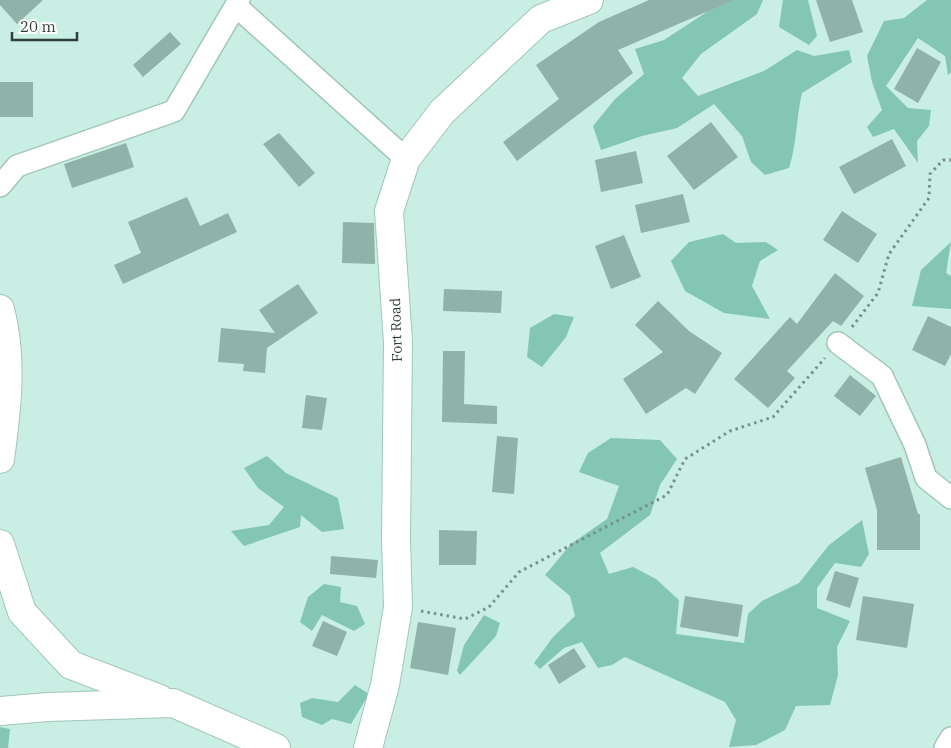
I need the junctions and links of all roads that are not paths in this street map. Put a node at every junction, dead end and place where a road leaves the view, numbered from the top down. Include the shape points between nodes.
1 (589, 0) edge
2 (238, 3) edge
3 (406, 158) junction
4 (0, 186) edge
5 (0, 309) edge
6 (838, 343) road end
7 (0, 459) edge
8 (951, 498) edge
9 (0, 544) edge
10 (173, 704) junction
11 (0, 711) edge
12 (951, 738) edge
13 (276, 748) edge
14 (368, 748) edge
15 (945, 748) edge

1 - 3 street, Fort Road via 541,19 442,112
2 - 3 street
2 - 4 street via 174,111 17,166
3 - 14 street, Fort Road via 389,211 398,342 398,607 385,685
5 - 7 street via 6,332 9,392
6 - 8 street via 882,376 915,445 926,478
9 - 10 street via 22,612 71,665
10 - 11 street
10 - 13 street
12 - 15 street

